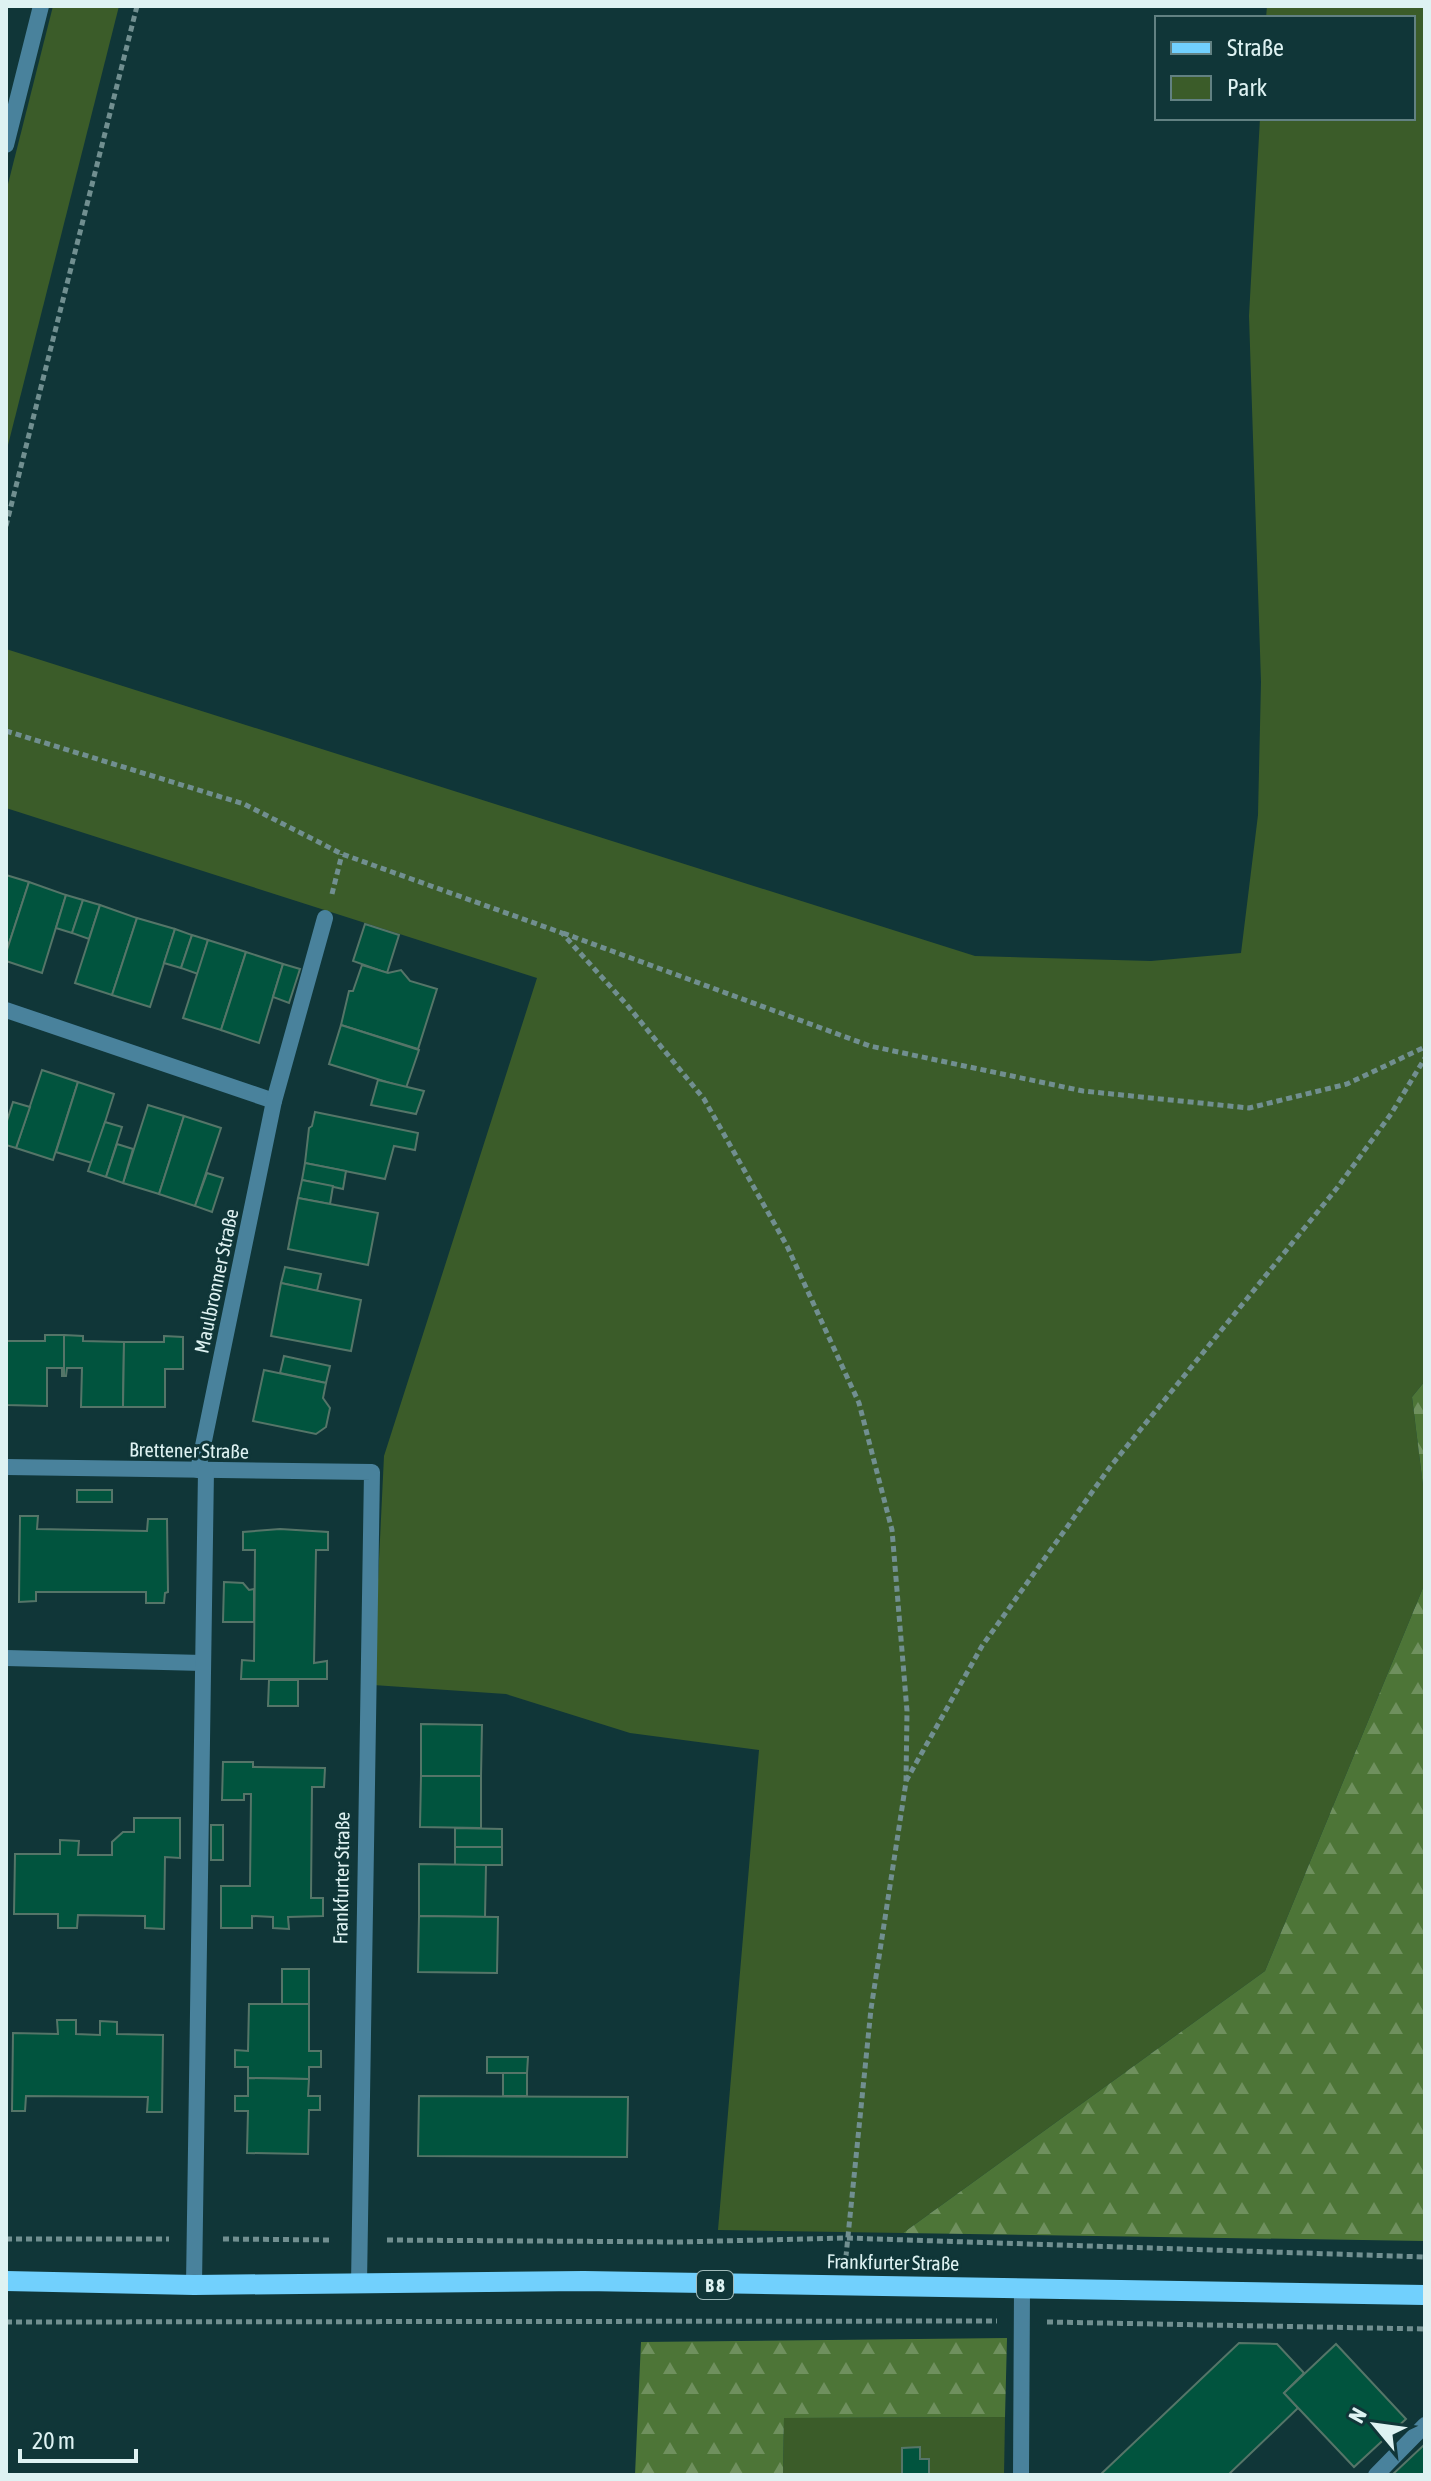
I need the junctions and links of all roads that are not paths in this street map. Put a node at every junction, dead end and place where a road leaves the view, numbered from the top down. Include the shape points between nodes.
1 (41, 6) edge
2 (6, 145) edge
3 (325, 918) road end
4 (6, 1010) edge
5 (274, 1101) junction
6 (6, 1467) edge
7 (202, 1470) junction
8 (372, 1472) joint
9 (6, 1658) edge
10 (203, 1663) junction
11 (6, 2281) edge
12 (359, 2284) junction
13 (194, 2285) junction
14 (1022, 2288) junction
15 (1425, 2295) edge
16 (1425, 2425) edge
17 (1021, 2475) edge
18 (1376, 2475) edge

1 - 2 street
3 - 5 street, Maulbronner Straße
4 - 5 street
5 - 7 street, Maulbronner Straße
6 - 7 street, Brettener Straße
7 - 8 street, Brettener Straße
7 - 10 street
8 - 12 street, Frankfurter Straße
9 - 10 street
10 - 13 street
11 - 13 main road, Frankfurter Straße / B 8
12 - 13 main road, Frankfurter Straße / B 8
12 - 14 main road, Frankfurter Straße / B 8 via 584,2281
14 - 15 main road, Frankfurter Straße / B 8
14 - 17 street
16 - 18 street

